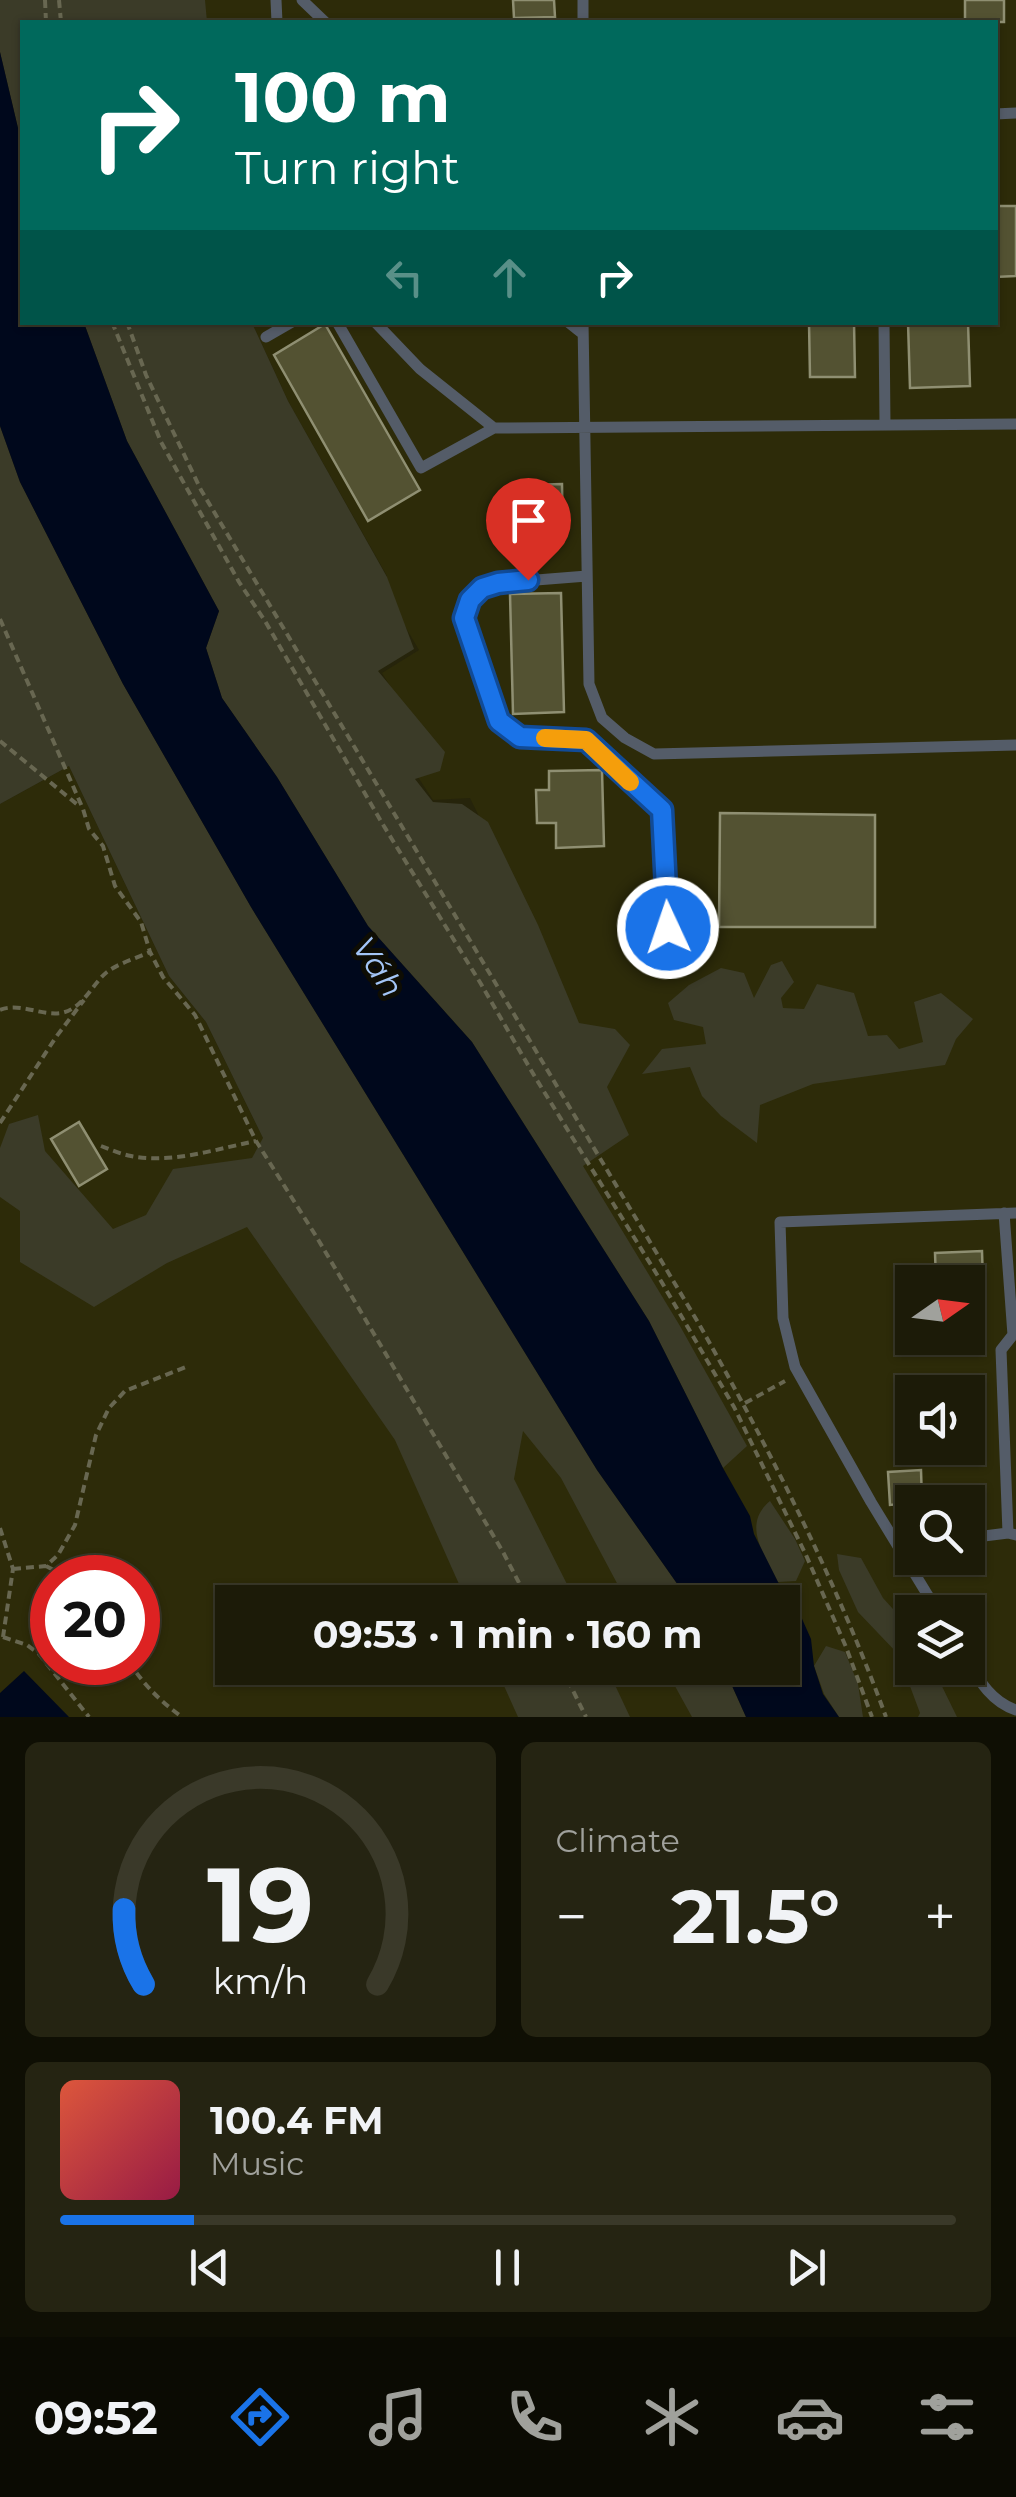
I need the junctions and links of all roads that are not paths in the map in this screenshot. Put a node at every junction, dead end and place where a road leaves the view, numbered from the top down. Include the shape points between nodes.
1 (302, 0) edge
2 (323, 20) edge
3 (287, 325) edge
4 (339, 325) edge
5 (378, 325) edge
6 (884, 325) edge
7 (583, 328) edge
8 (266, 337) dead end
9 (1016, 424) edge
10 (885, 425) junction
11 (584, 427) junction
12 (494, 428) junction
13 (587, 576) junction
14 (1016, 746) edge
15 (668, 928) dead end
16 (1010, 1213) edge
17 (1015, 1333) edge
18 (1012, 1534) edge
19 (985, 1536) edge
20 (895, 1539) edge
21 (985, 1685) edge
22 (1016, 1710) edge

1 - 2 lane
3 - 8 lane
4 - 12 lane via 422,468
5 - 12 lane
6 - 10 lane
7 - 11 lane
9 - 10 lane
10 - 11 lane
11 - 12 lane
11 - 13 lane
13 - 14 lane via 589,684 602,718 654,754
13 - 15 lane via 482,588 464,618 499,721 520,737 586,740 662,810
16 - 17 lane
16 - 20 lane via 780,1222 790,1352
17 - 18 lane via 1001,1350
18 - 19 lane
21 - 22 lane

